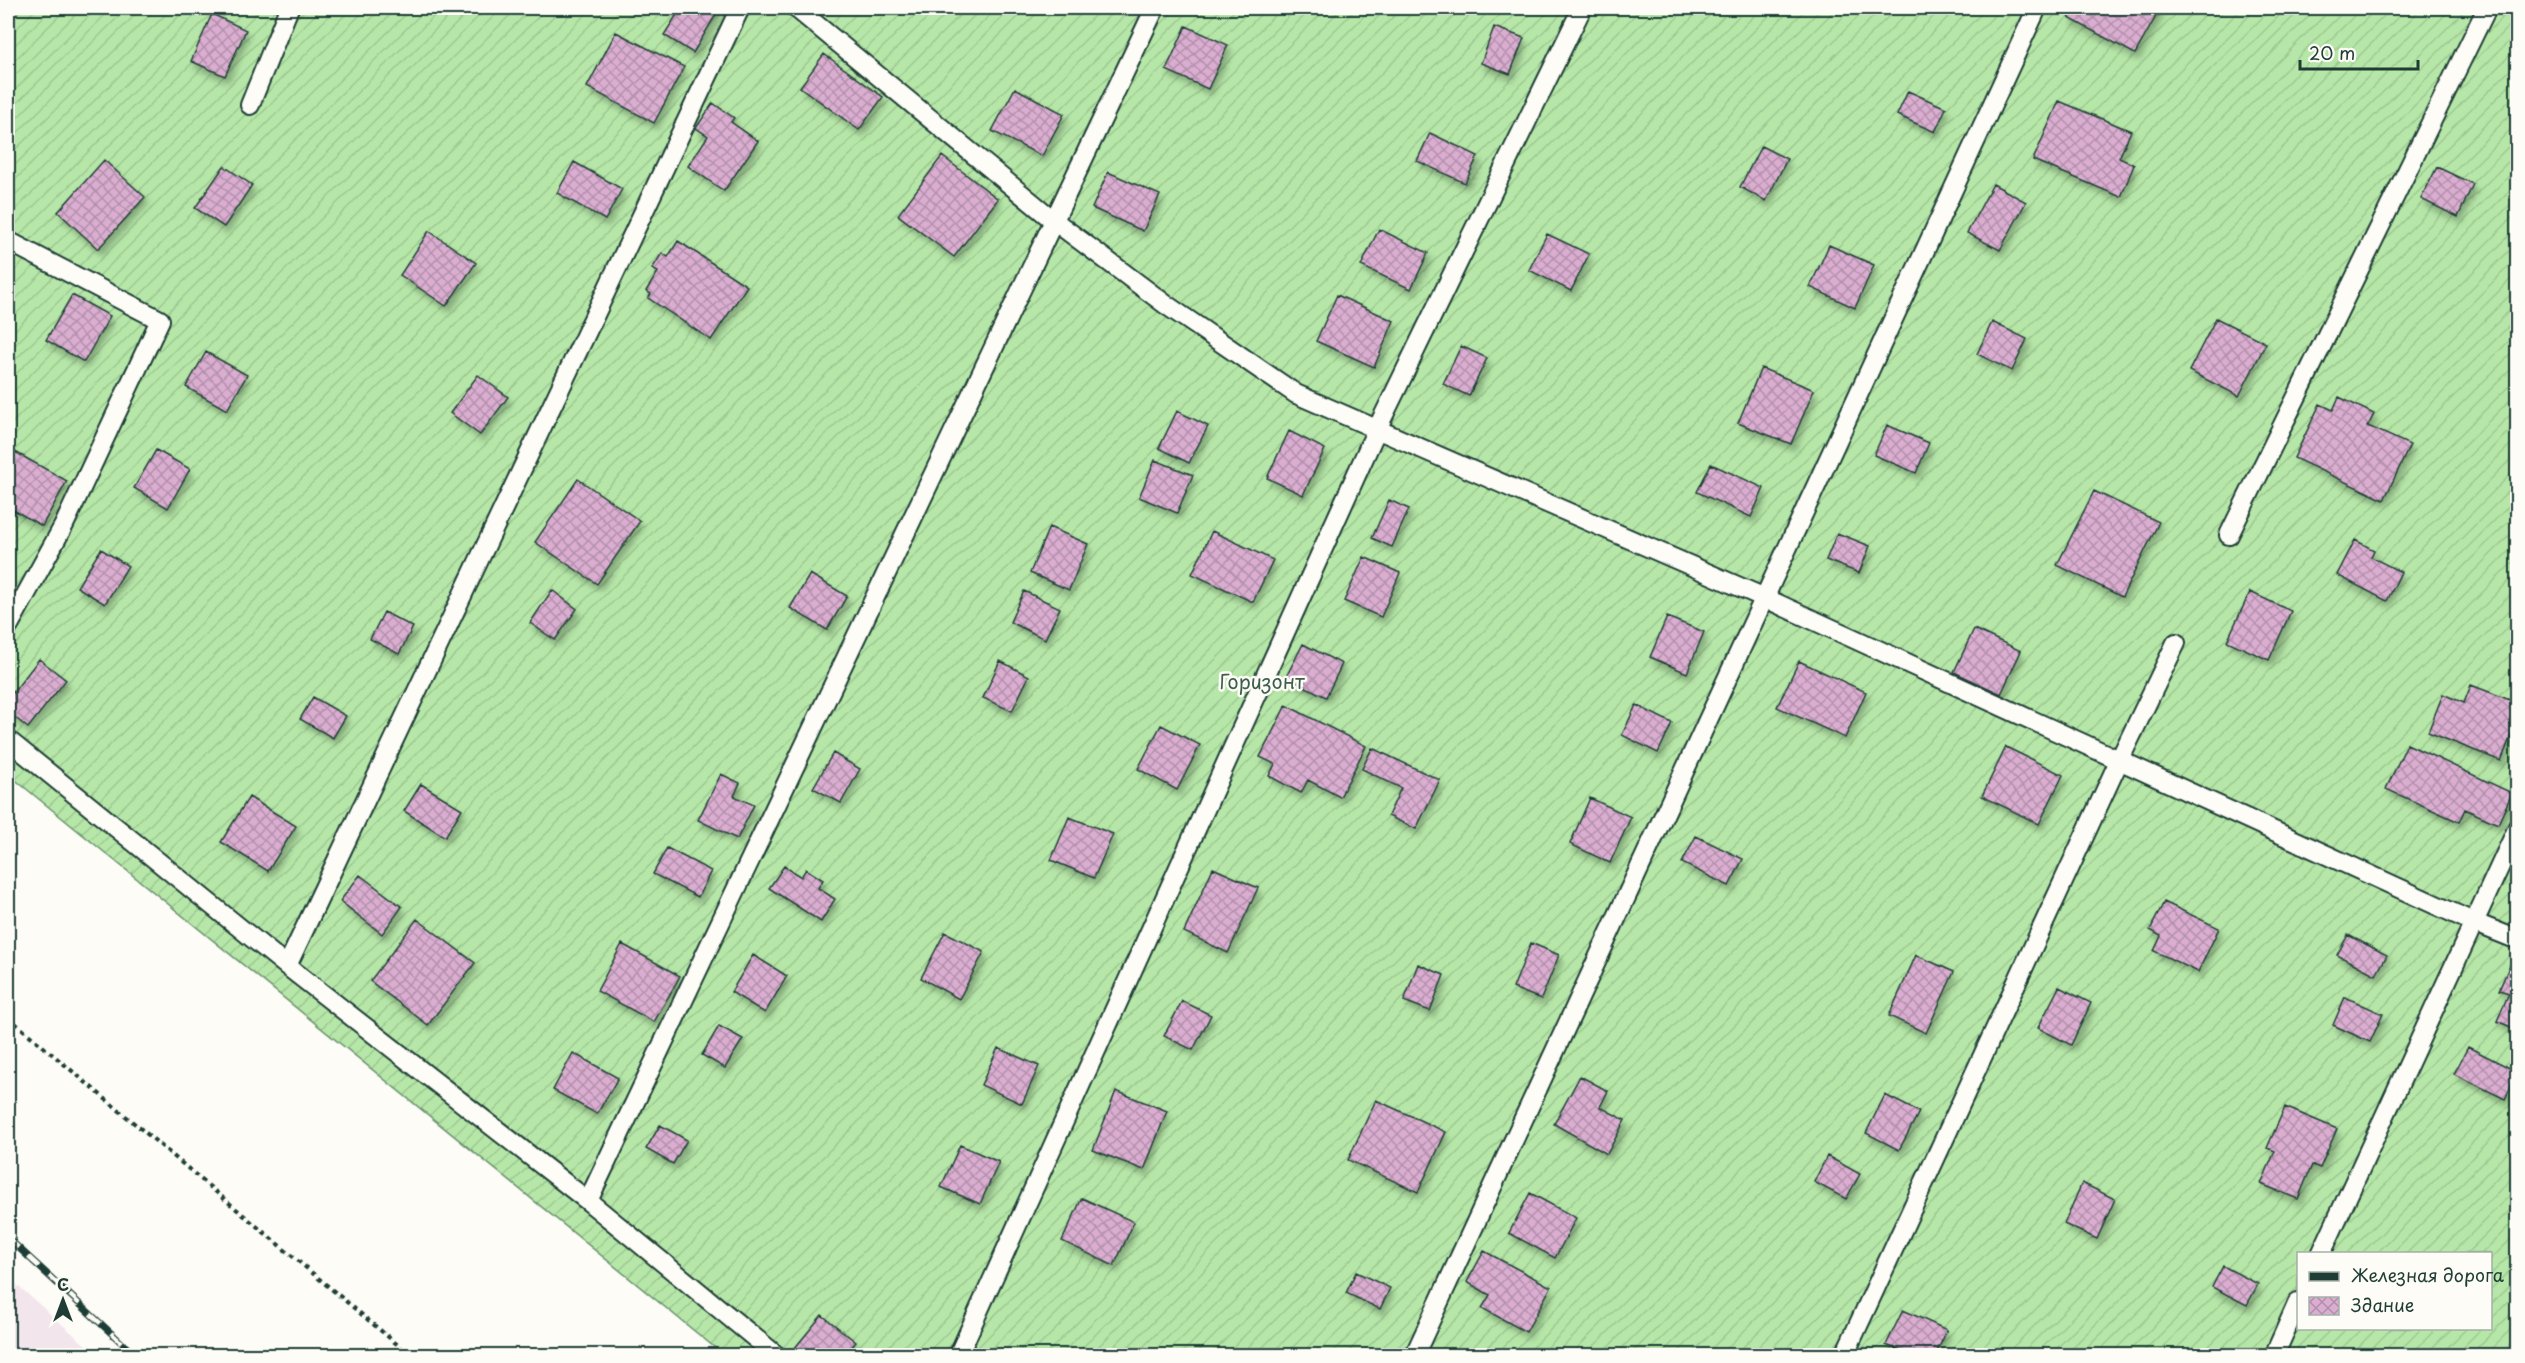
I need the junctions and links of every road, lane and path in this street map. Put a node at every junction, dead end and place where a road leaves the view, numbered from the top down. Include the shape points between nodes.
1 (289, 8) edge
2 (740, 8) edge
3 (796, 8) edge
4 (1155, 8) edge
5 (1582, 8) edge
6 (2037, 8) edge
7 (2487, 8) edge
8 (250, 105) dead end
9 (1053, 220) junction
10 (8, 241) edge
11 (1377, 429) junction
12 (2229, 534) dead end
13 (1765, 598) junction
14 (8, 627) edge
15 (2176, 643) dead end
16 (8, 740) edge
17 (2119, 761) junction
18 (2517, 827) edge
19 (2473, 922) junction
20 (2517, 940) edge
21 (287, 966) junction
22 (8, 1017) edge
23 (588, 1201) junction
24 (2322, 1252) edge
25 (2297, 1304) edge
26 (411, 1356) edge
27 (777, 1356) edge
28 (958, 1356) edge
29 (1414, 1356) edge
30 (1844, 1356) edge
31 (2274, 1356) edge

1 - 8 lane
2 - 21 lane
3 - 9 lane
4 - 9 lane
5 - 11 lane
6 - 13 lane
7 - 12 lane
9 - 11 lane via 1165,304 1296,394
9 - 23 lane
10 - 14 lane via 160,320 64,525
11 - 13 lane
11 - 28 lane
13 - 17 lane
13 - 29 lane
15 - 17 lane
16 - 21 lane
17 - 19 lane
17 - 30 lane
18 - 19 lane
19 - 20 lane
19 - 24 lane
21 - 23 lane
22 - 26 path
23 - 27 lane
25 - 31 lane

